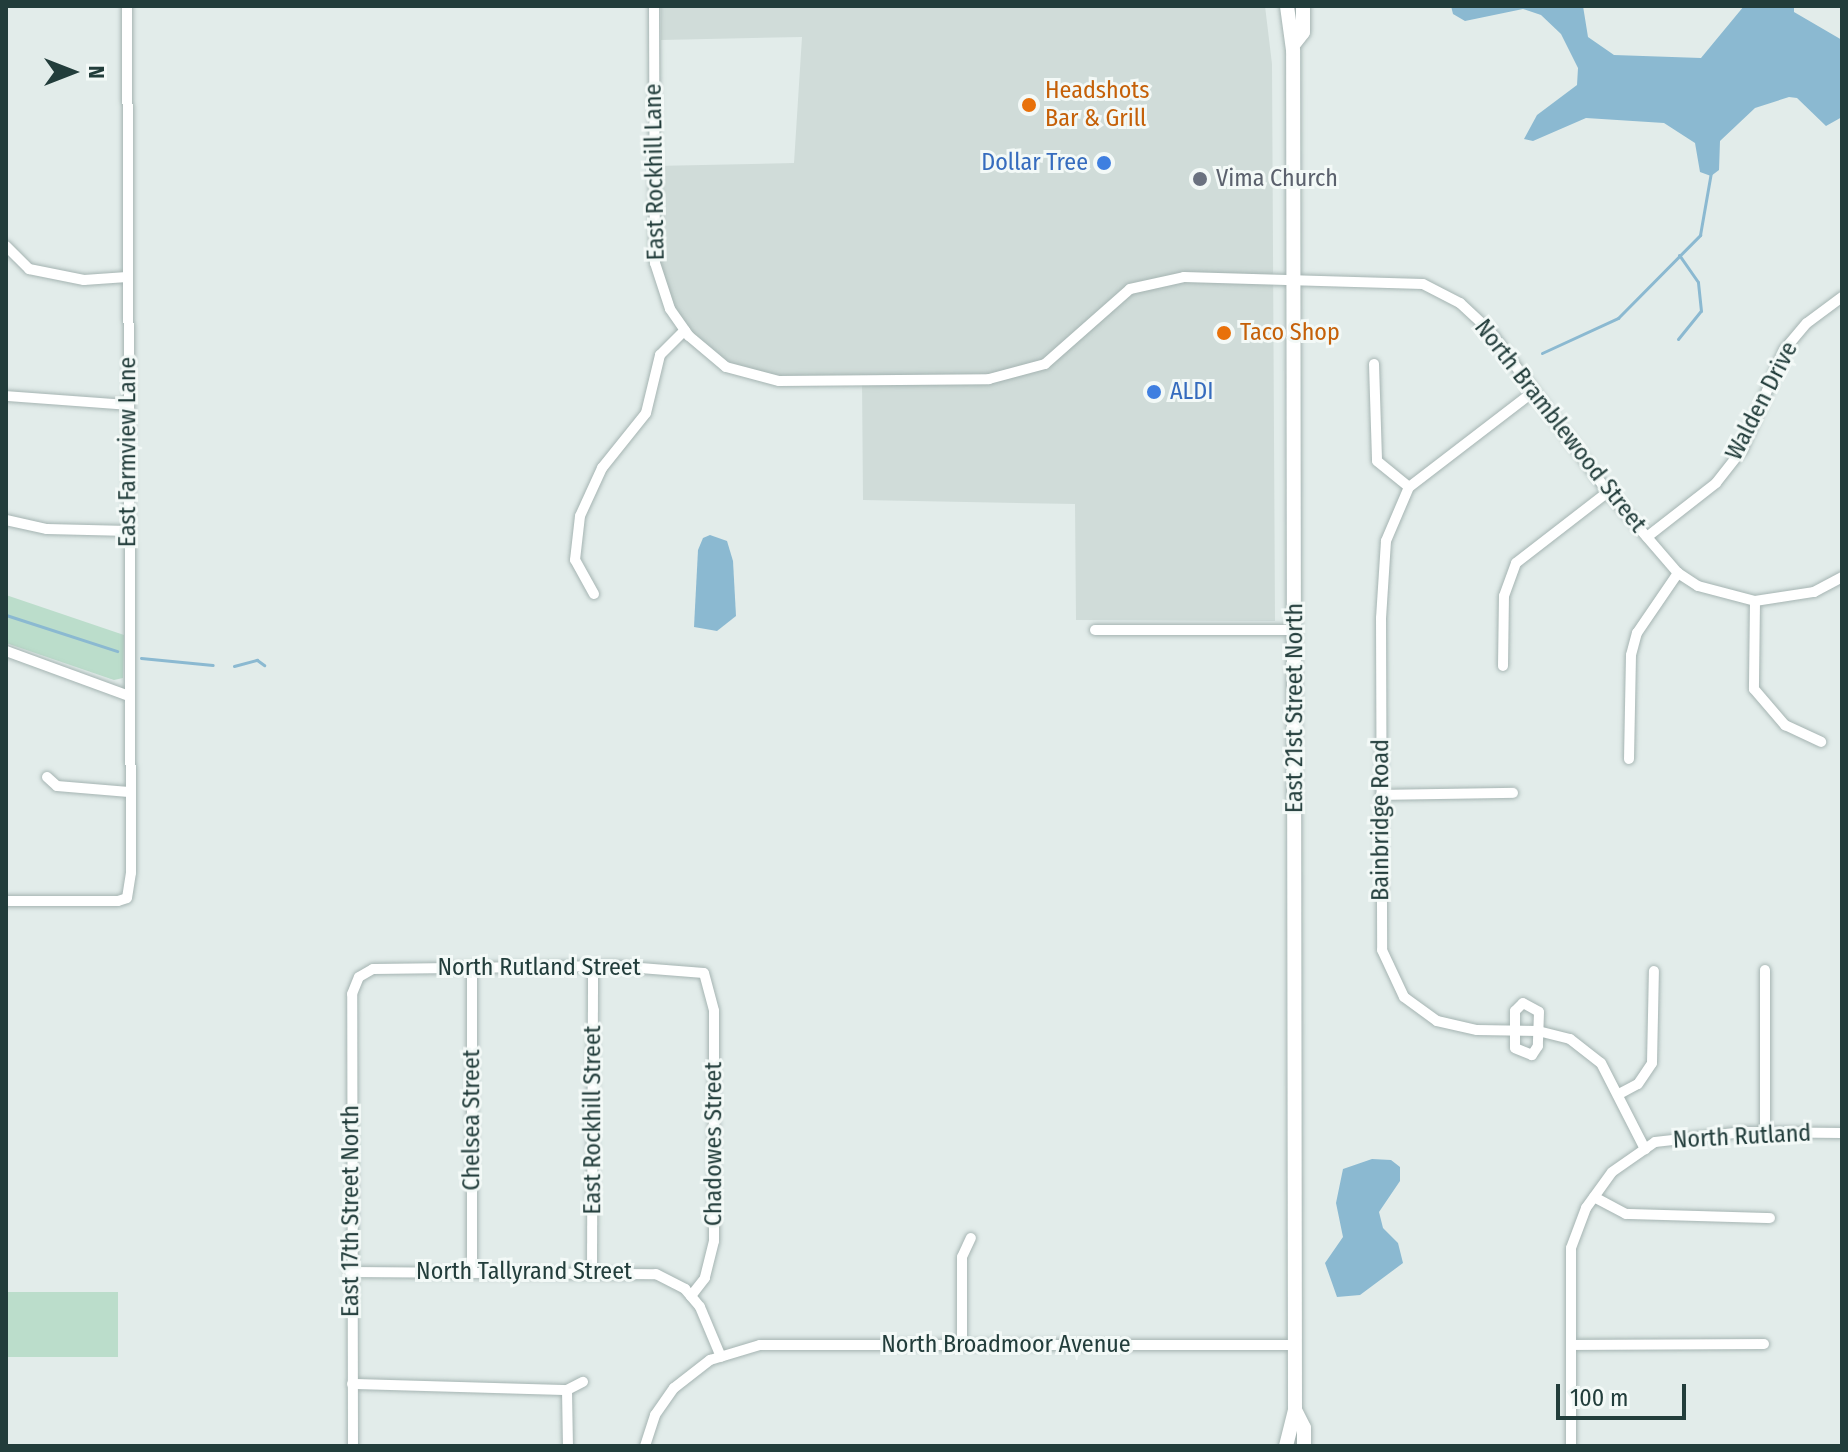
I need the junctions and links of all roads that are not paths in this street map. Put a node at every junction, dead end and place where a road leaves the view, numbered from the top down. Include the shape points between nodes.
1 (127, 6) edge
2 (654, 6) edge
3 (1287, 6) edge
4 (1303, 6) edge
5 (1293, 45) junction
6 (6, 246) edge
7 (127, 277) junction
8 (1294, 279) junction
9 (1842, 297) edge
10 (685, 330) junction
11 (1374, 364) dead end
12 (1533, 392) junction
13 (6, 396) edge
14 (129, 405) junction
15 (1409, 487) junction
16 (1608, 492) junction
17 (6, 520) edge
18 (129, 531) junction
19 (1647, 537) junction
20 (1678, 573) junction
21 (1842, 577) edge
22 (594, 594) dead end
23 (1755, 601) junction
24 (1095, 630) dead end
25 (1295, 630) junction
26 (6, 651) edge
27 (1503, 666) dead end
28 (129, 696) junction
29 (1821, 742) dead end
30 (1629, 759) dead end
31 (47, 777) dead end
32 (129, 792) junction
33 (1513, 793) dead end
34 (1381, 795) junction
35 (6, 901) edge
36 (593, 967) junction
37 (472, 969) junction
38 (1765, 970) dead end
39 (1654, 971) dead end
40 (359, 977) joint
41 (712, 986) joint
42 (1515, 1031) junction
43 (1538, 1031) junction
44 (1619, 1094) junction
45 (1765, 1132) junction
46 (1842, 1133) edge
47 (1645, 1149) junction
48 (1594, 1197) junction
49 (1770, 1218) dead end
50 (971, 1238) dead end
51 (472, 1271) junction
52 (350, 1272) junction
53 (592, 1273) junction
54 (691, 1296) junction
55 (1764, 1344) dead end
56 (962, 1345) junction
57 (1294, 1345) junction
58 (1571, 1345) junction
59 (721, 1357) junction
60 (583, 1382) dead end
61 (352, 1384) junction
62 (567, 1390) junction
63 (1295, 1410) junction
64 (353, 1446) edge
65 (568, 1446) edge
66 (645, 1446) edge
67 (1286, 1446) edge
68 (1304, 1446) edge
69 (1571, 1446) edge

1 - 7 street, East Farmview Lane
2 - 10 street, East Rockhill Lane via 655,263 660,289
3 - 5 main road, East 21st Street North
4 - 5 main road via 1303,32
5 - 8 main road, East 21st Street North
6 - 7 street via 29,269 84,280
7 - 14 street, East Farmview Lane
8 - 10 street, North Bramblewood Street via 1184,277 1130,289 1045,364 989,379 779,381 726,367
8 - 12 street, North Bramblewood Street via 1423,284 1460,303 1490,331
8 - 25 main road, East 21st Street North
9 - 19 street, Walden Drive via 1807,323 1784,350 1742,450 1716,483
10 - 22 street via 660,355 646,413 602,468 580,516 575,560
11 - 15 street via 1377,461
12 - 15 street, Bainbridge Road
12 - 16 street, North Bramblewood Street
13 - 14 street
14 - 18 street, East Farmview Lane
15 - 34 street, Bainbridge Road via 1386,541 1381,577
16 - 19 street, North Bramblewood Street
16 - 27 street via 1516,563 1504,596
17 - 18 street via 47,529
18 - 28 street, East Farmview Lane
19 - 20 street, North Bramblewood Street
20 - 23 street, North Bramblewood Street via 1698,586
20 - 30 street via 1637,633 1631,655
21 - 23 street, North Bramblewood Street via 1814,592
23 - 29 street via 1754,689 1785,725
24 - 25 street
25 - 57 main road, East 21st Street North
26 - 28 street
28 - 32 street, East Farmview Lane
31 - 32 street via 57,786
32 - 35 street, East Farmview Lane via 127,898
33 - 34 street
34 - 42 street, Bainbridge Road via 1382,950 1404,997 1437,1021
36 - 37 street, North Rutland Street
36 - 41 street, North Rutland Street via 704,973
36 - 53 street, East Rockhill Street
37 - 40 street, North Rutland Street via 373,969
37 - 51 street, Chelsea Street
38 - 45 street
39 - 44 street via 1652,1063 1638,1084
40 - 52 street, East 17th Street North via 352,994
41 - 54 street, Chadowes Street via 713,1257
42 - 43 street, Bainbridge Road
42 - 43 street via 1515,1048 1524,1055 1536,1052
42 - 43 street via 1515,1011 1523,1003 1539,1012
43 - 44 street, Bainbridge Road via 1570,1039 1601,1063
44 - 47 street, Bainbridge Road
45 - 46 street, North Rutland
45 - 47 street, North Rutland via 1655,1142
47 - 48 street via 1612,1172
48 - 49 street via 1626,1214
48 - 58 street via 1571,1248
50 - 56 street via 962,1257
51 - 52 street, North Tallyrand Street
51 - 53 street, North Tallyrand Street
52 - 61 street, East 17th Street North
53 - 54 street, North Tallyrand Street via 656,1274
54 - 59 street
55 - 58 street
56 - 57 street, North Broadmoor Avenue
56 - 59 street, North Broadmoor Avenue via 760,1345
57 - 63 main road, East 21st Street North
58 - 69 street
59 - 66 street via 674,1388 655,1415
60 - 62 street
61 - 62 street
61 - 64 street, East 17th Street North
62 - 65 street
63 - 67 main road, East 21st Street North
63 - 68 main road, East 21st Street North via 1304,1428

